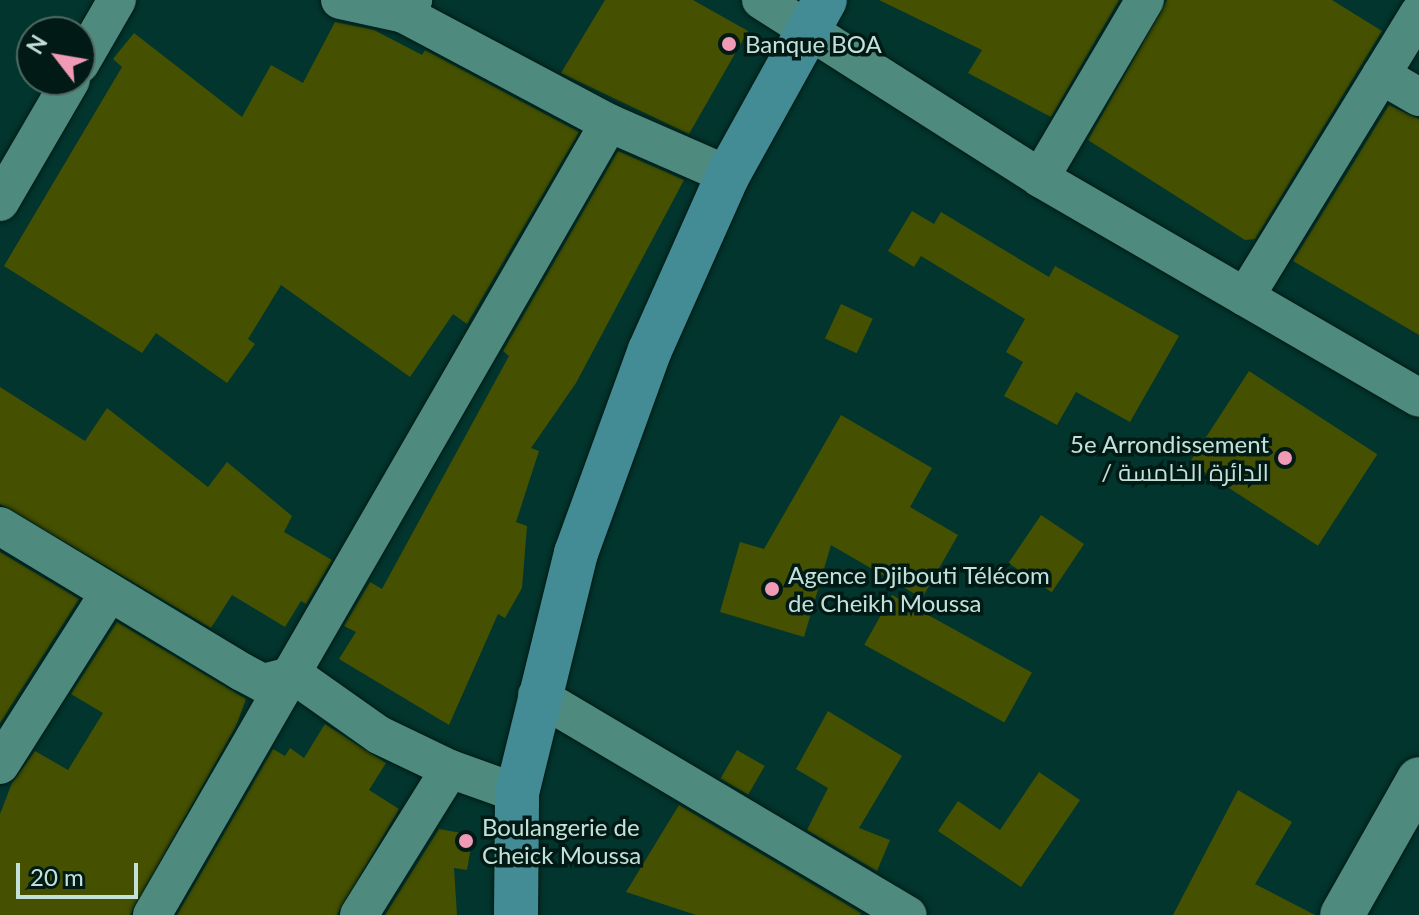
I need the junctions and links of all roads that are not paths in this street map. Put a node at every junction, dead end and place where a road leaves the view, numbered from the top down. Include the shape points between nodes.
1 (117, 0) edge
2 (340, 0) edge
3 (761, 0) edge
4 (1145, 0) edge
5 (408, 7) edge
6 (1419, 13) edge
7 (816, 14) edge
8 (96, 36) edge
9 (1381, 75) junction
10 (62, 96) edge
11 (1419, 97) edge
12 (609, 123) junction
13 (728, 175) junction
14 (1040, 178) junction
15 (0, 202) edge
16 (1245, 297) junction
17 (1419, 398) edge
18 (0, 526) edge
19 (109, 593) junction
20 (294, 675) junction
21 (537, 695) junction
22 (0, 765) edge
23 (450, 769) junction
24 (1419, 779) edge
25 (517, 793) junction
26 (152, 915) edge
27 (359, 915) edge
28 (516, 915) edge
29 (908, 915) edge
30 (1342, 915) edge

1 - 8 street
2 - 5 street
3 - 7 street
4 - 14 street
5 - 12 street
6 - 9 street
7 - 13 main road
7 - 14 street
9 - 11 street
9 - 16 street
10 - 15 street
12 - 13 street
12 - 20 street
13 - 21 main road via 650,350 576,553
14 - 16 street
16 - 17 street
18 - 19 street
19 - 20 street via 263,683
19 - 22 street
20 - 23 street via 379,735
20 - 26 street
21 - 25 main road
21 - 29 street
23 - 25 street
23 - 27 street
24 - 30 street
25 - 28 main road

